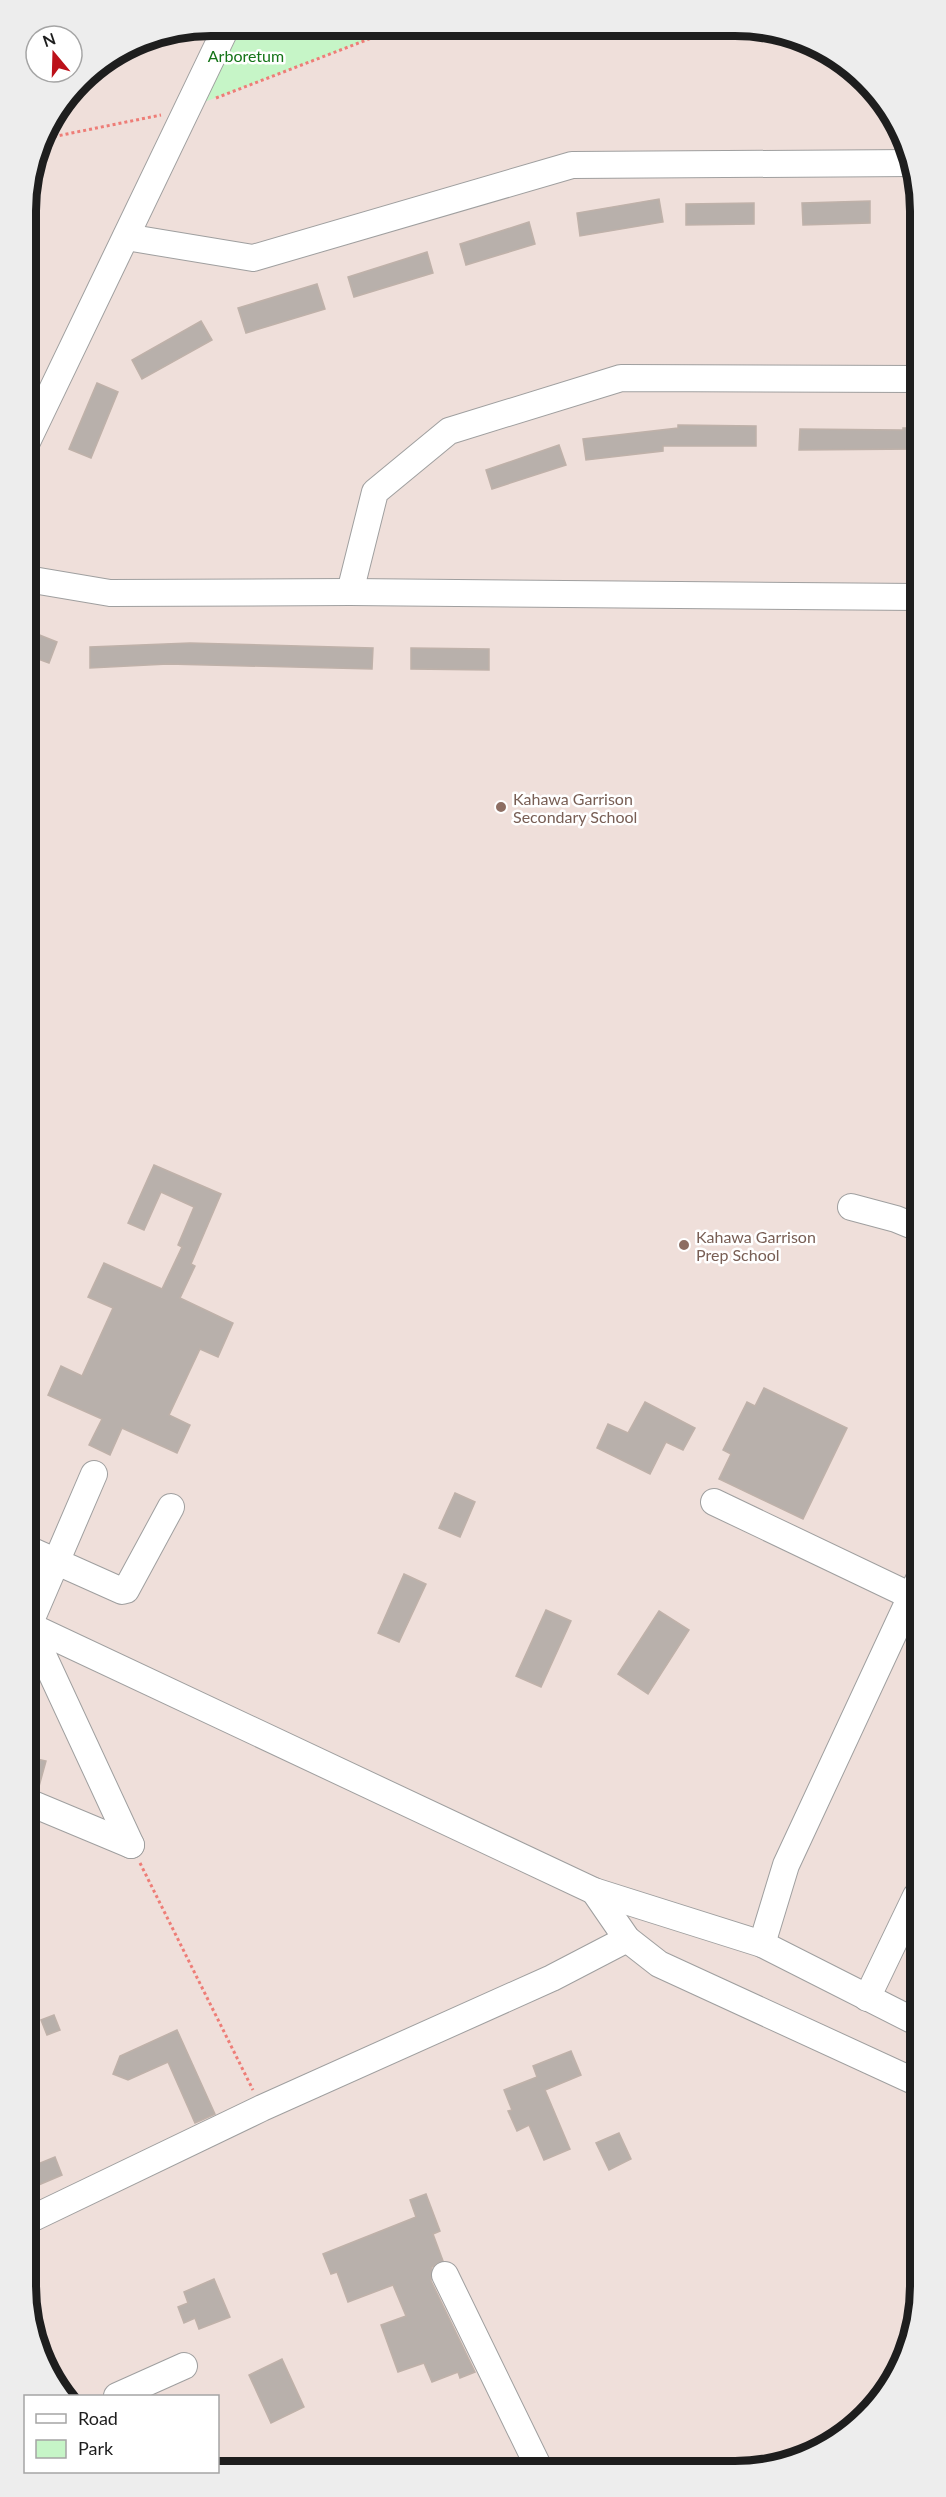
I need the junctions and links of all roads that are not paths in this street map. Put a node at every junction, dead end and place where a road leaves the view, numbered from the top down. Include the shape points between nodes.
1 (222, 36) edge
2 (903, 163) edge
3 (126, 237) junction
4 (910, 379) edge
5 (36, 423) edge
6 (36, 581) edge
7 (350, 592) junction
8 (910, 597) edge
9 (851, 1207) dead end
10 (910, 1225) edge
11 (94, 1474) dead end
12 (714, 1502) dead end
13 (171, 1507) dead end
14 (36, 1553) edge
15 (57, 1563) junction
16 (910, 1585) edge
17 (910, 1598) edge
18 (36, 1608) edge
19 (36, 1629) edge
20 (36, 1642) edge
21 (36, 1805) edge
22 (594, 1891) junction
23 (910, 1907) edge
24 (627, 1939) junction
25 (762, 1944) junction
26 (867, 1998) junction
27 (910, 2019) edge
28 (910, 2079) edge
29 (36, 2217) edge
30 (446, 2275) dead end
31 (184, 2366) dead end
32 (121, 2395) edge
33 (537, 2461) edge

1 - 3 street
2 - 3 street via 572,165 253,258
3 - 5 street
4 - 7 street via 621,378 450,431 375,492
6 - 7 street via 110,593
7 - 8 street
9 - 10 street
11 - 15 street
12 - 16 street
13 - 15 street via 126,1590
14 - 15 street
15 - 18 street
17 - 25 street via 786,1865
19 - 22 street
20 - 21 street via 131,1845
22 - 24 street
22 - 25 street
23 - 26 street
24 - 28 street via 659,1964
24 - 29 street via 552,1978 262,2108
25 - 26 street
26 - 27 street
30 - 33 street
31 - 32 street

